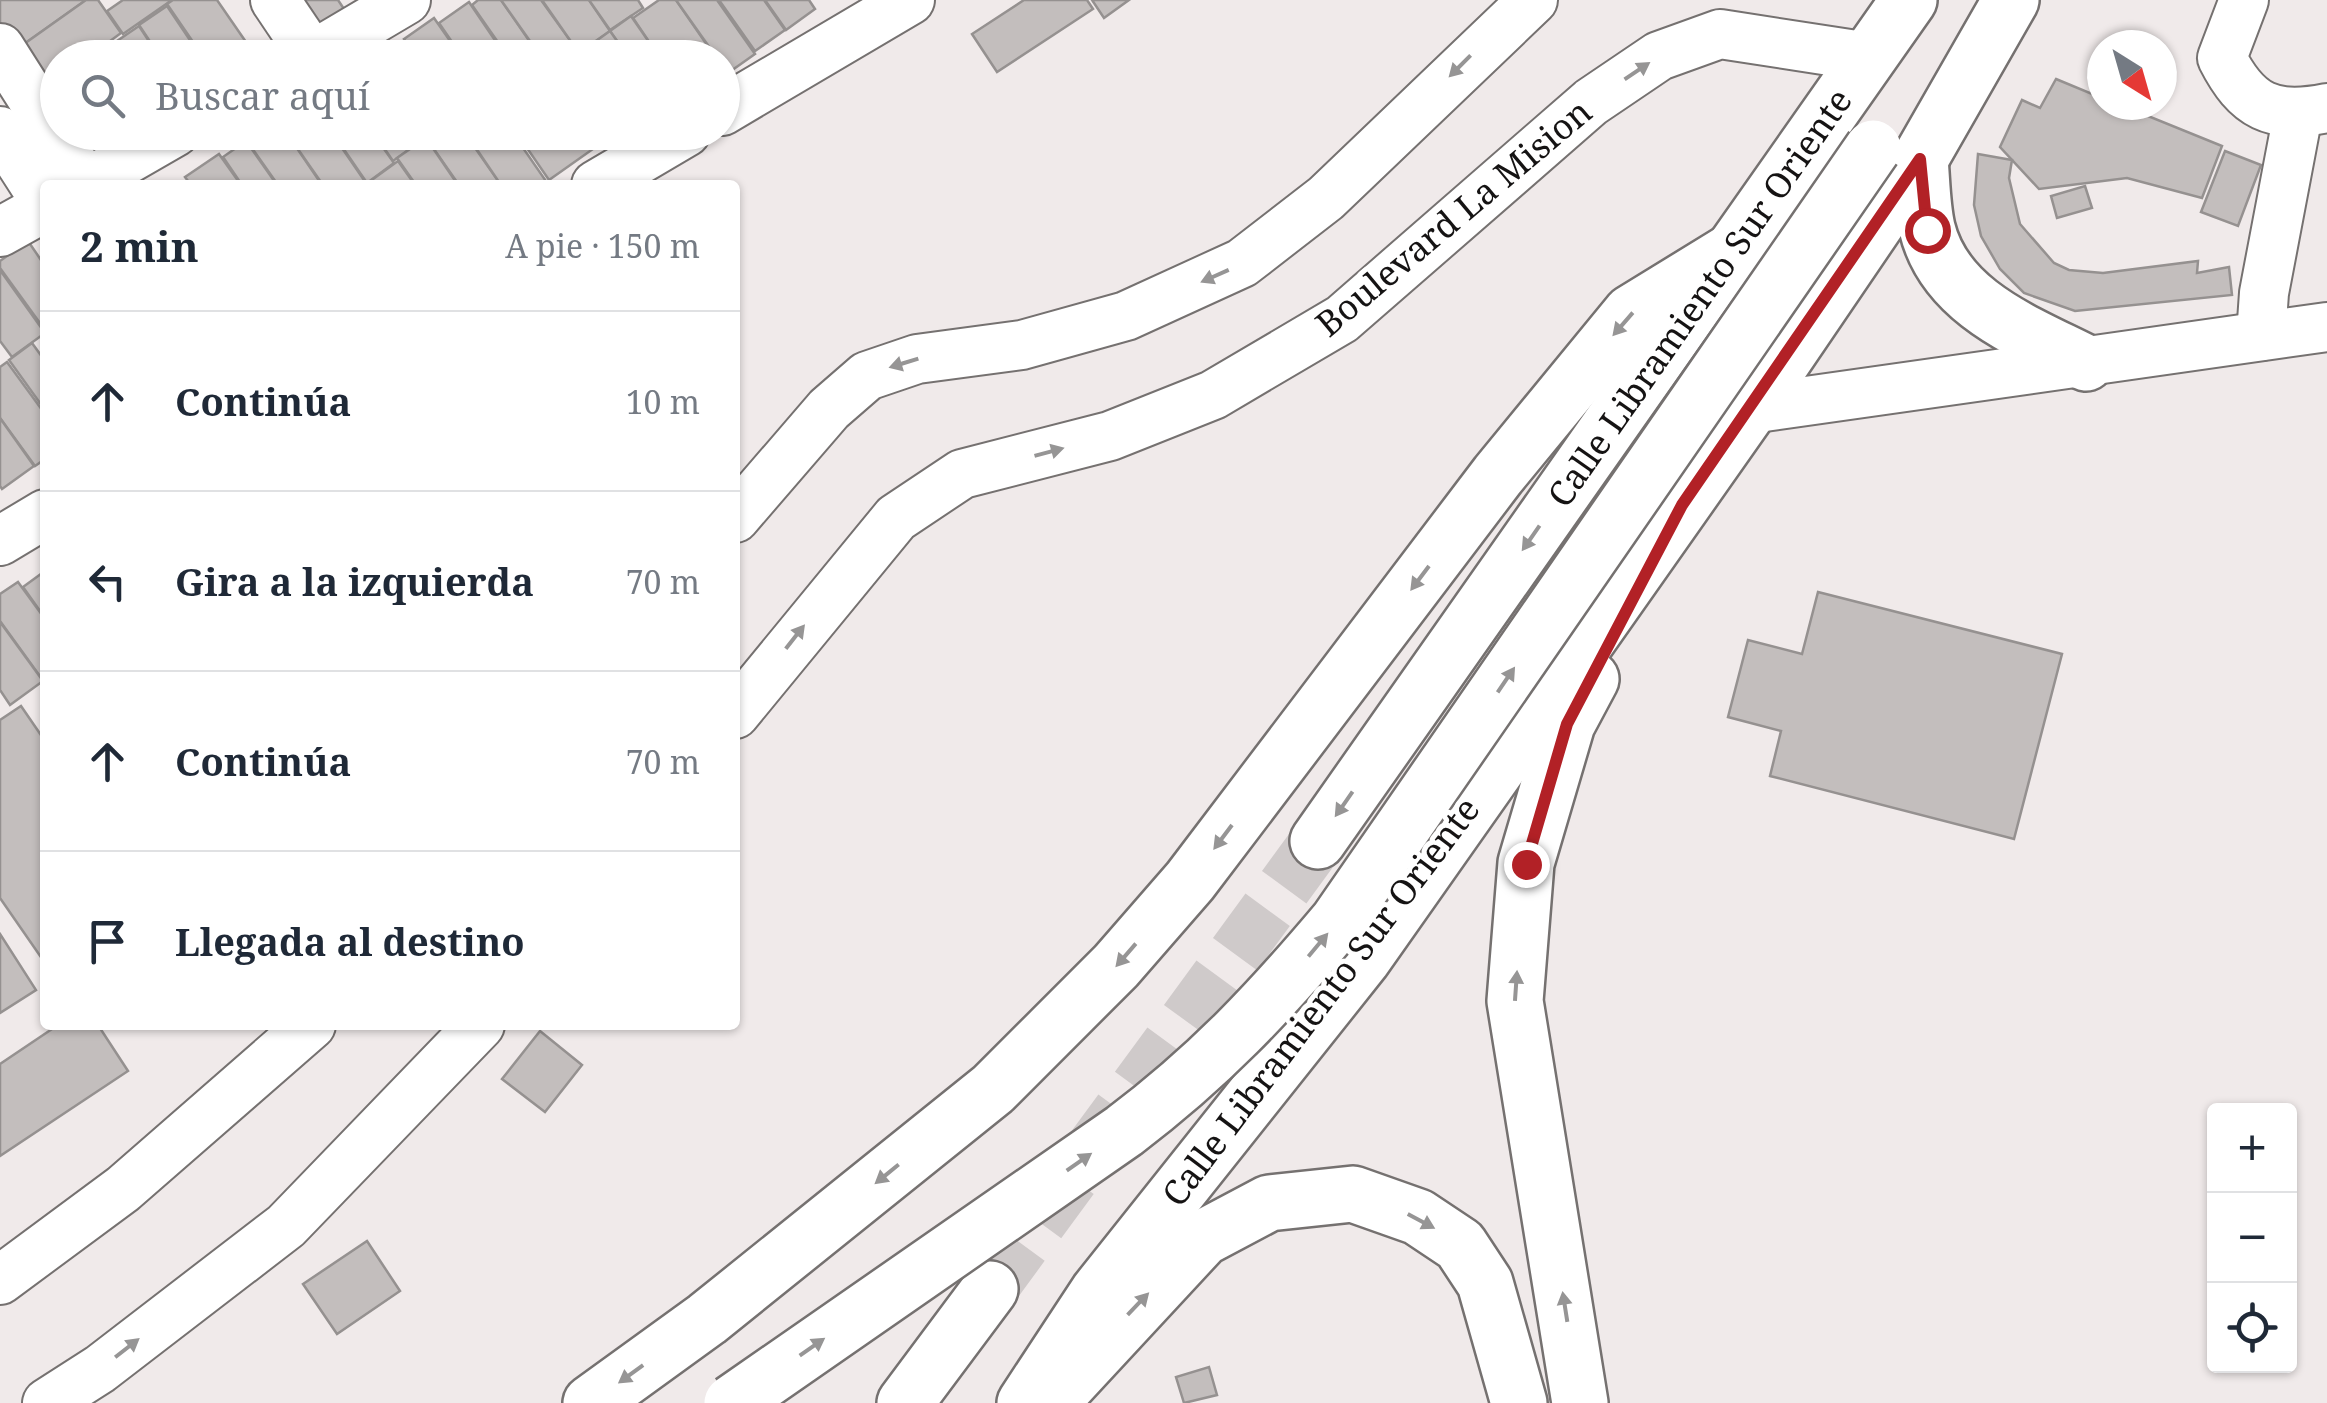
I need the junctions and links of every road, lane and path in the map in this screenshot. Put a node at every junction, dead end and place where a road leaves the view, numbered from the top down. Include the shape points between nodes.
1 (275, 0) edge
2 (406, 0) edge
3 (910, 0) edge
4 (1532, 0) edge
5 (1908, 0) edge
6 (2244, 0) edge
7 (2004, 10) edge
8 (856, 14) edge
9 (300, 40) edge
10 (337, 40) edge
11 (0, 48) edge
12 (1869, 57) junction
13 (740, 98) edge
14 (2312, 111) edge
15 (0, 131) edge
16 (40, 131) edge
17 (49, 150) edge
18 (143, 150) edge
19 (655, 150) edge
20 (1896, 153) junction
21 (55, 180) edge
22 (63, 180) edge
23 (90, 180) edge
24 (604, 180) edge
25 (40, 209) edge
26 (0, 232) edge
27 (1732, 251) junction
28 (2327, 327) edge
29 (2262, 336) junction
30 (2086, 363) junction
31 (1750, 410) junction
32 (1682, 505) junction
33 (740, 512) edge
34 (40, 517) edge
35 (0, 541) edge
36 (740, 708) edge
37 (1318, 841) tunnel mouth
38 (305, 1030) edge
39 (475, 1030) edge
40 (0, 1280) edge
41 (990, 1289) tunnel mouth
42 (920, 1391) edge
43 (47, 1403) edge
44 (591, 1403) edge
45 (732, 1403) edge
46 (1024, 1403) edge
47 (1050, 1403) edge
48 (1520, 1403) edge
49 (1580, 1403) edge

1 - 9 street
2 - 10 street
3 - 8 street
4 -> 33 street via 1326,198 1242,263 1126,316 1022,345 916,359 867,376 829,409
5 - 12 main road, Calle Libramiento Sur Oriente
6 - 14 street via 2222,58 2239,92 2265,107
7 - 20 main road
8 - 13 street
11 - 16 street
12 - 27 main road, Calle Libramiento Sur Oriente
36 -> 12 street, Boulevard La Mision via 896,518 962,474 1110,436 1213,395 1342,319 1591,102 1659,56 1720,34
14 - 29 street via 2264,293
15 - 21 street
17 - 22 street
18 - 23 street
19 - 24 street
20 - 30 main road via 1952,276 1985,310
20 - 31 main road, Calle Libramiento Sur Oriente
45 -> 20 main road, bridge via 1124,1131 1255,1020 1338,921
25 - 26 street
27 -> 37 main road, Calle Libramiento Sur Oriente
27 -> 44 main road via 1631,313 1498,475 1190,881 1116,966 993,1089 707,1319
28 - 29 street
29 - 30 street
30 - 31 street
31 - 32 main road, Calle Libramiento Sur Oriente
32 - 46 main road, Calle Libramiento Sur Oriente via 1363,959 1098,1292
49 -> 32 main road via 1514,1001 1526,864 1567,724
34 - 35 street
38 - 40 street via 123,1189
43 -> 39 street via 286,1226
41 - 42 main road
47 -> 48 main road via 1203,1238 1269,1203 1353,1194 1418,1218 1460,1245 1484,1283

